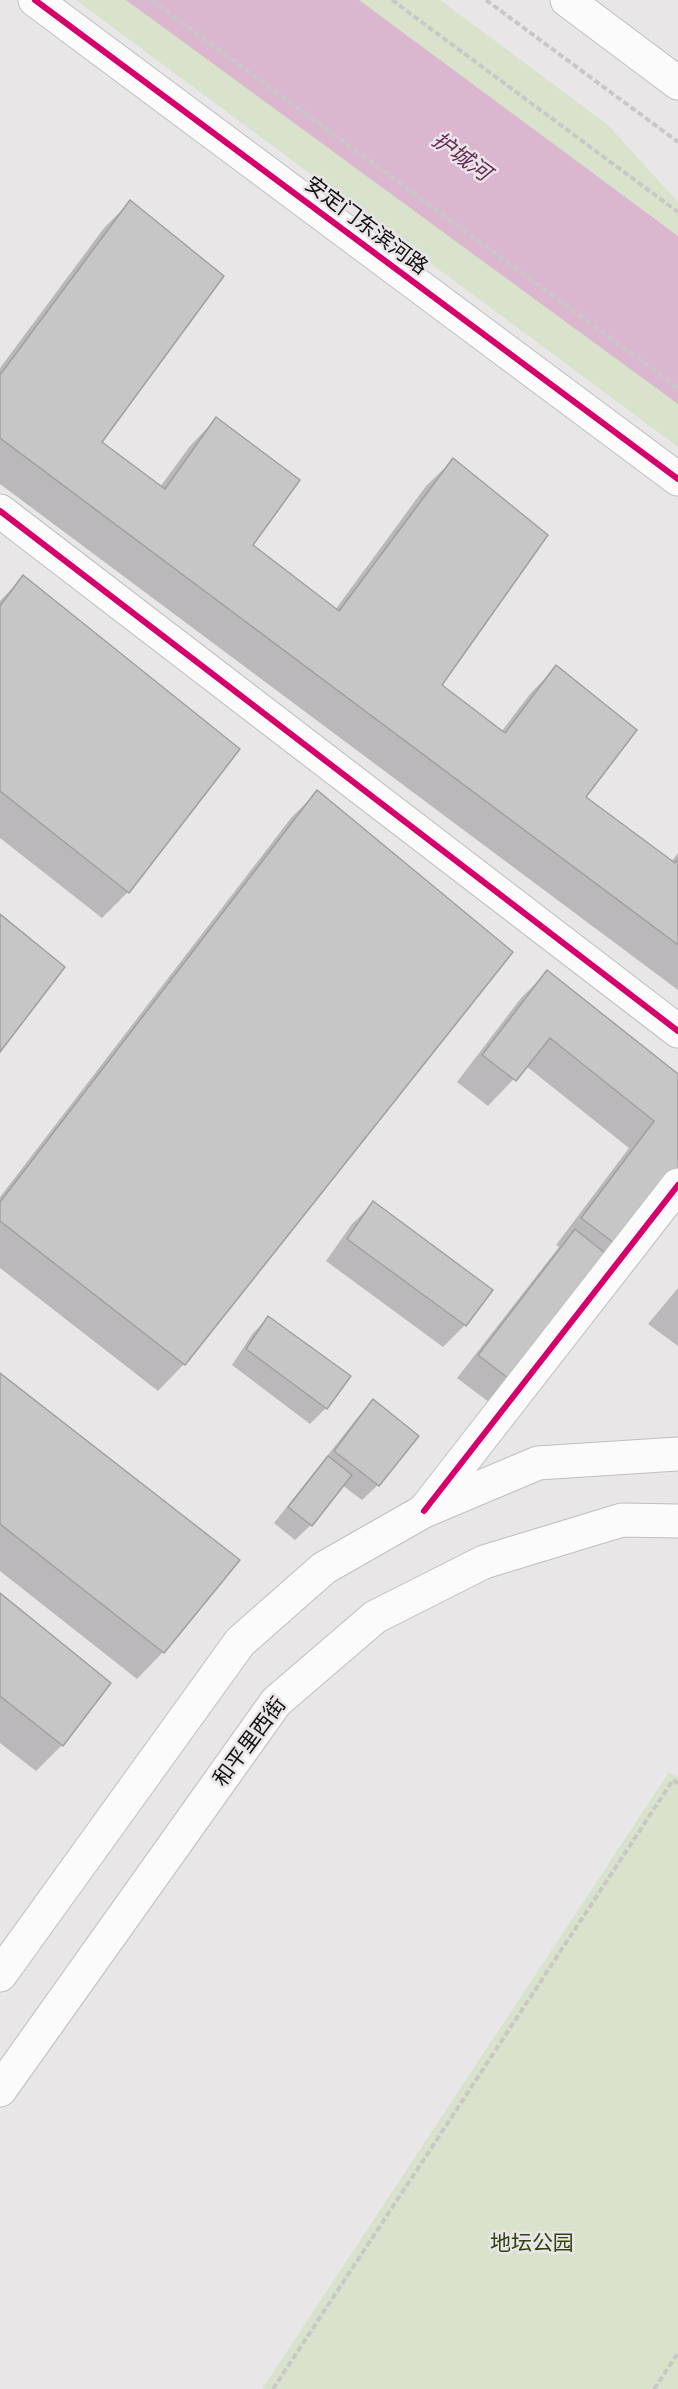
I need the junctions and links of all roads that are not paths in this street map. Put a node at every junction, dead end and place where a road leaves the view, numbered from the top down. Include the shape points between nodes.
1 (35, 0) edge
2 (567, 0) edge
3 (678, 83) edge
4 (678, 479) edge
5 (0, 512) edge
6 (678, 1031) edge
7 (678, 1185) edge
8 (678, 1454) edge
9 (424, 1511) junction
10 (678, 1521) edge
11 (0, 1975) edge
12 (0, 2090) edge

1 - 4 street, 安定门东滨河路
2 - 3 street
5 - 6 street
7 - 9 street
8 - 9 street via 538,1463
9 - 11 street via 324,1568 240,1642
10 - 12 street, 和平里西街 via 622,1520 484,1562 375,1617 276,1702

